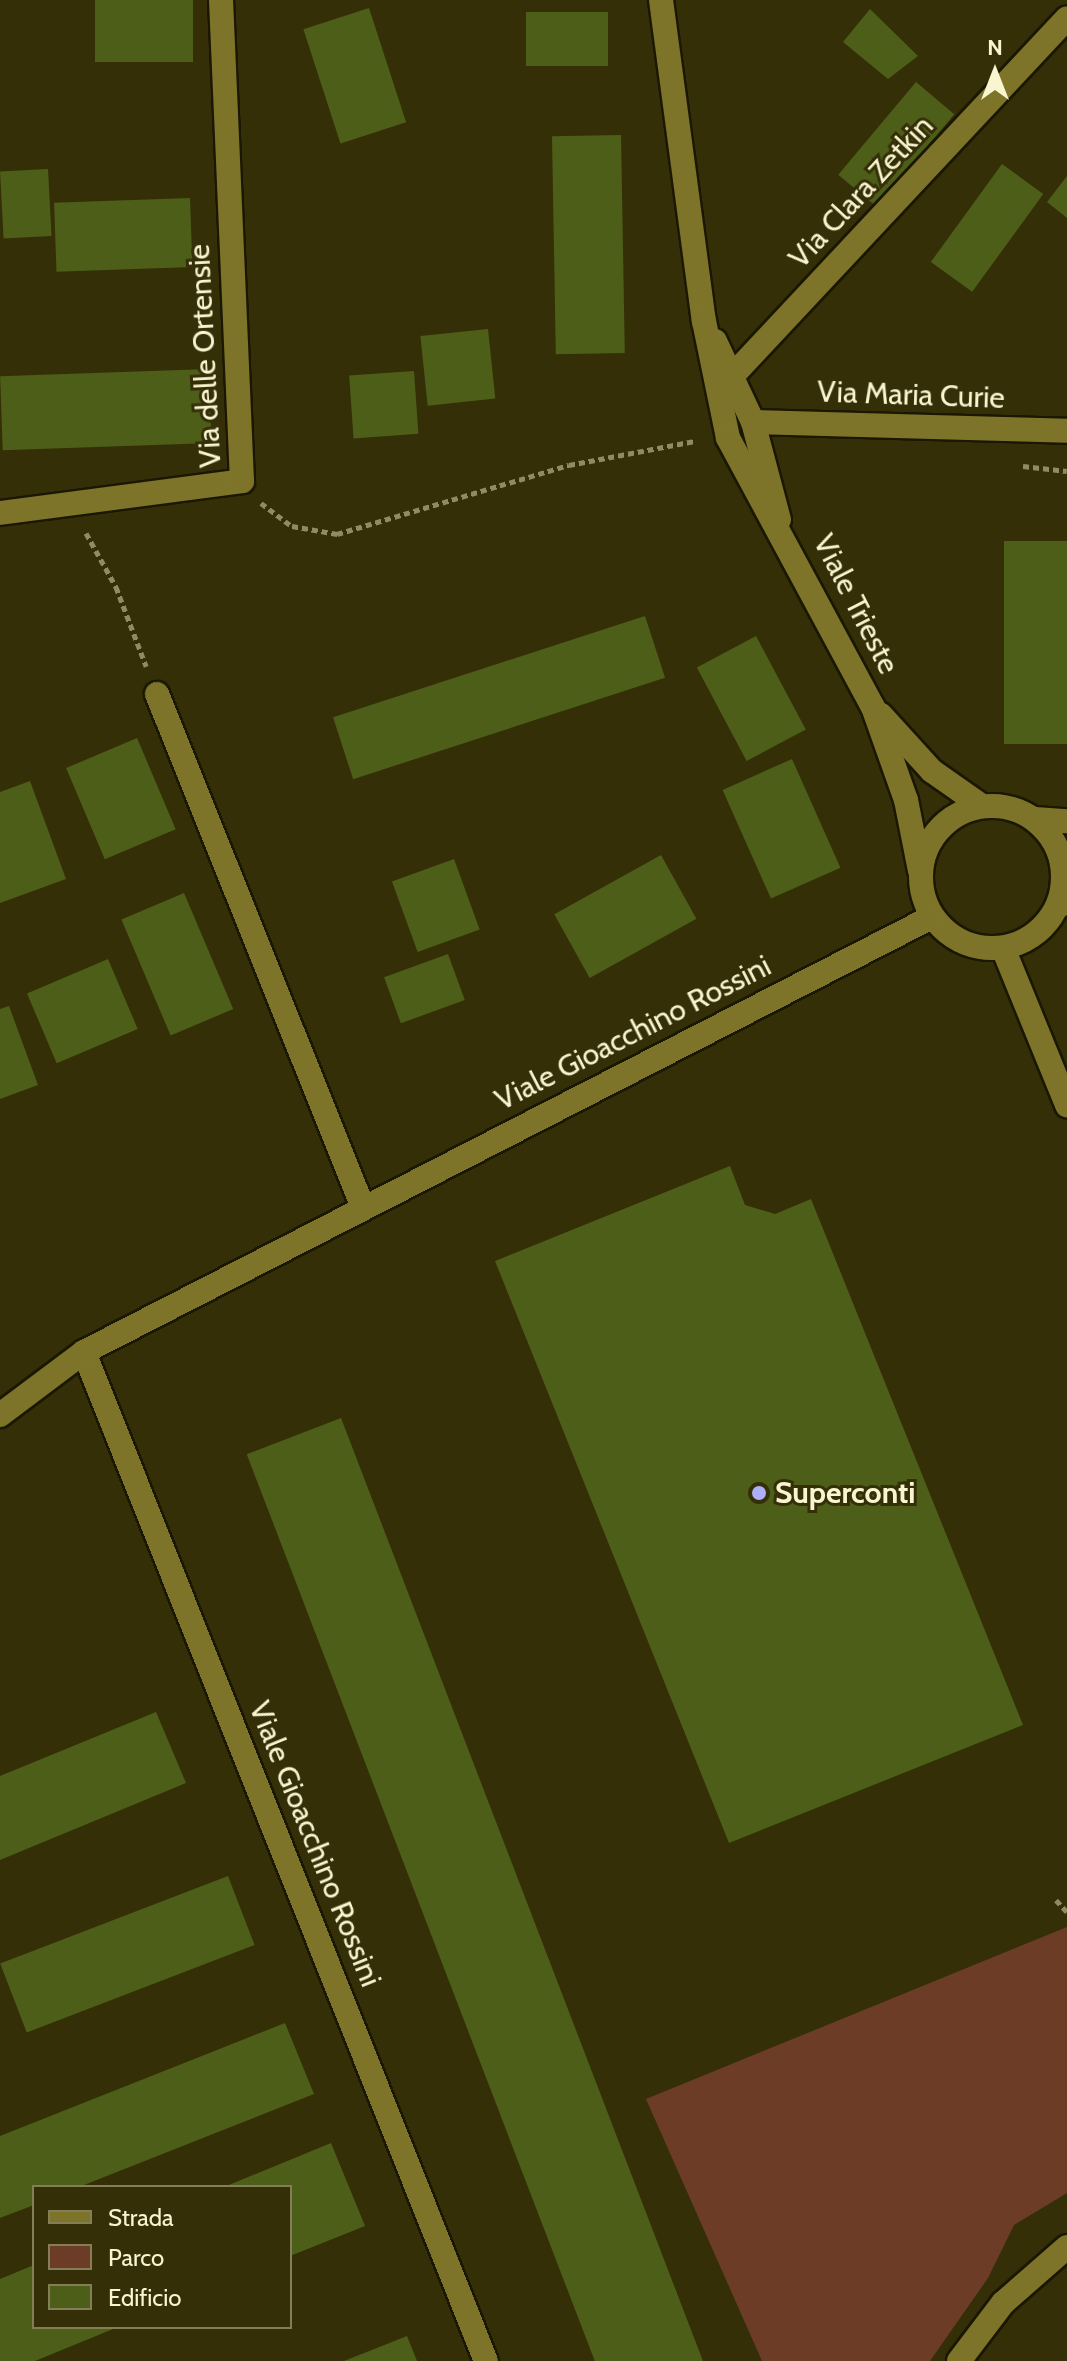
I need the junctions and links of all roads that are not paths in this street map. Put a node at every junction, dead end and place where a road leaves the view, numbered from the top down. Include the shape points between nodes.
1 (221, 0) edge
2 (661, 0) edge
3 (1067, 18) edge
4 (704, 321) junction
5 (734, 374) junction
6 (753, 422) junction
7 (1067, 431) edge
8 (0, 513) edge
9 (782, 530) junction
10 (157, 694) dead end
11 (873, 707) junction
12 (982, 806) junction
13 (1035, 819) junction
14 (1067, 821) edge
15 (920, 871) junction
16 (1062, 904) edge
17 (932, 917) junction
18 (1003, 948) junction
19 (1067, 1105) edge
20 (362, 1205) junction
21 (84, 1352) junction
22 (0, 1415) edge
23 (1067, 2247) edge
24 (486, 2361) edge
25 (959, 2361) edge

1 - 8 street, Via delle Ortensie via 242,481
2 - 4 street
3 - 5 street, Via Clara Zetkin
4 - 5 street, Viale Trieste
4 - 9 street, Viale Trieste via 728,438 751,490
5 - 6 street, Viale Trieste
6 - 7 street, Via Maria Curie
6 - 9 street, Viale Trieste
9 - 11 street, Viale Trieste
10 - 20 street
11 - 12 street, Viale Trieste via 932,771
11 - 15 street, Viale Trieste via 906,800
12 - 13 street
12 - 15 street via 940,827
13 - 14 street
13 - 16 street via 1062,859
15 - 17 street
16 - 18 street via 1026,940
17 - 18 street via 963,943
17 - 20 street, Viale Gioacchino Rossini
18 - 19 street
20 - 21 street, Viale Gioacchino Rossini
21 - 22 street, Viale Gioacchino Rossini
21 - 24 street, Viale Gioacchino Rossini
23 - 25 street via 1003,2303

